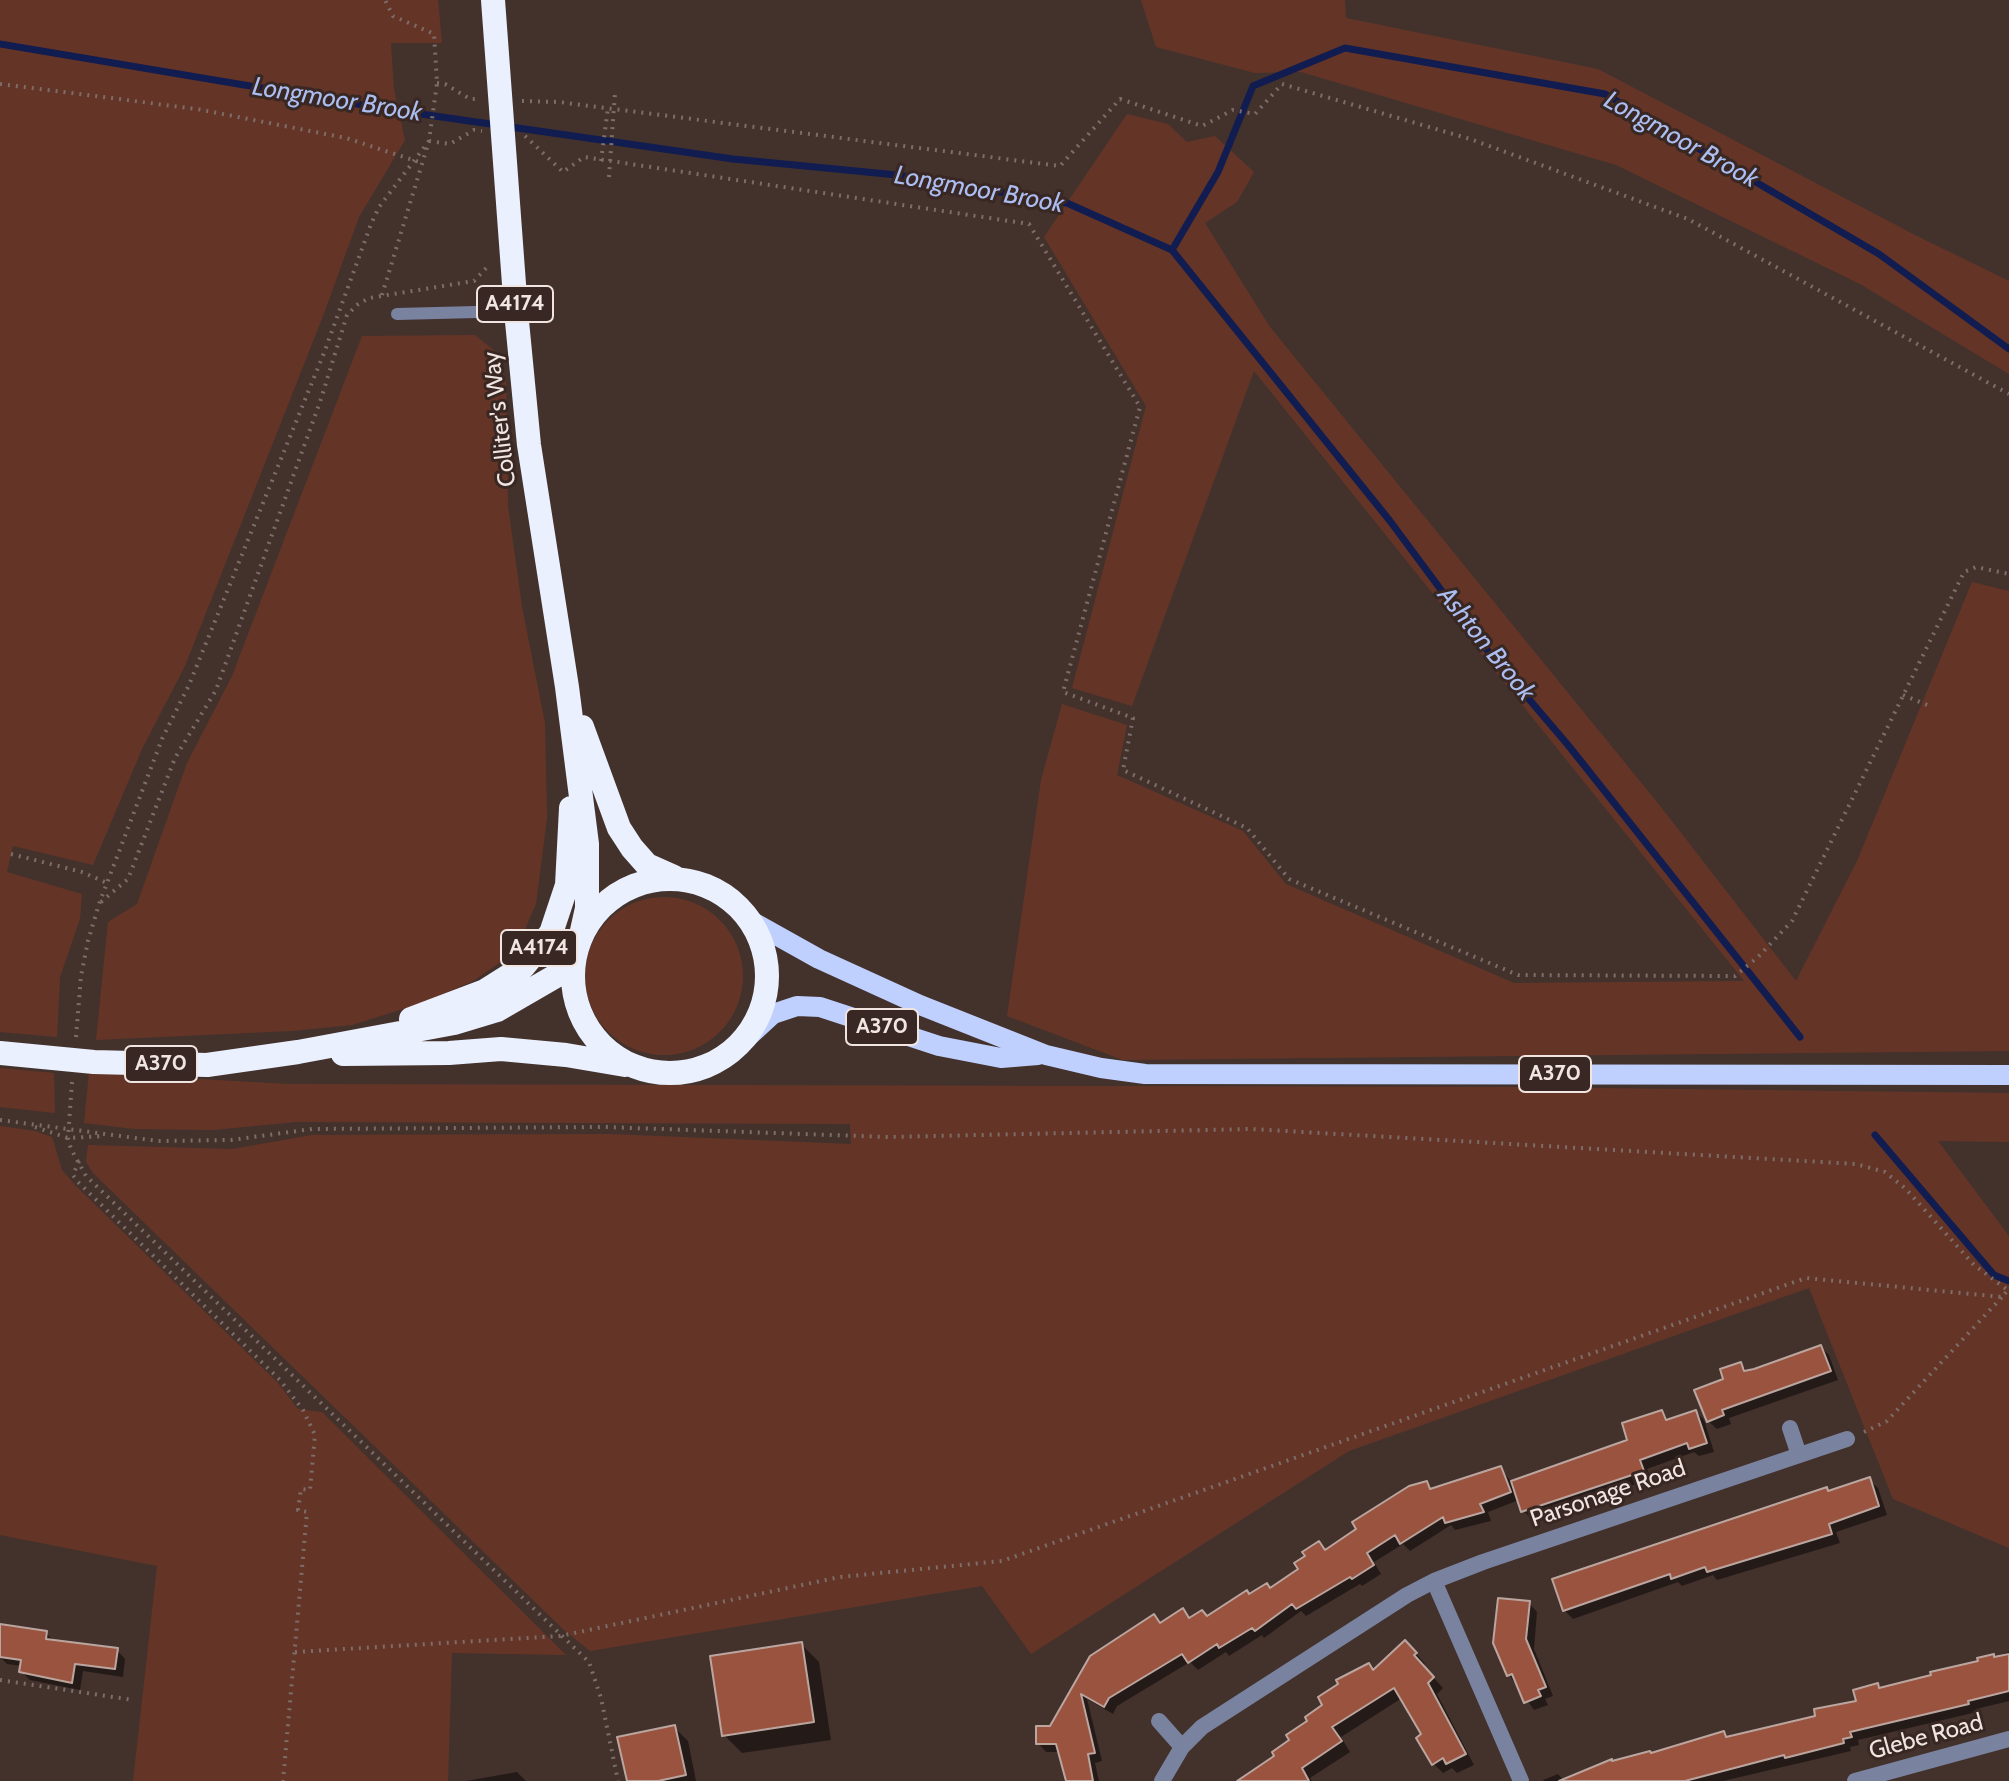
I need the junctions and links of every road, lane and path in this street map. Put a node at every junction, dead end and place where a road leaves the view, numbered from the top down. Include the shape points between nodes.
1 (385, 0) edge
2 (493, 0) edge
3 (437, 83) junction
4 (0, 84) edge
5 (615, 93) dead end
6 (485, 99) dead end
7 (515, 100) dead end
8 (611, 108) junction
9 (489, 131) dead end
10 (521, 132) dead end
11 (429, 141) junction
12 (601, 159) junction
13 (413, 160) junction
14 (611, 160) junction
15 (422, 163) junction
16 (609, 177) dead end
17 (492, 253) dead end
18 (382, 295) junction
19 (516, 311) junction
20 (397, 314) dead end
21 (2009, 394) edge
22 (2009, 574) edge
23 (567, 687) junction
24 (1903, 695) junction
25 (1930, 706) dead end
26 (11, 854) dead end
27 (677, 878) junction
28 (107, 883) junction
29 (99, 904) junction
30 (751, 921) junction
31 (581, 935) junction
32 (573, 966) junction
33 (81, 976) dead end
34 (734, 1050) junction
35 (298, 1052) junction
36 (0, 1053) edge
37 (1046, 1055) junction
38 (631, 1066) junction
39 (2009, 1075) edge
40 (69, 1117) dead end
41 (0, 1120) edge
42 (25, 1123) junction
43 (67, 1130) junction
44 (111, 1136) junction
45 (68, 1138) junction
46 (79, 1161) junction
47 (2009, 1290) edge
48 (2002, 1297) junction
49 (1790, 1428) dead end
50 (1847, 1439) joint
51 (1799, 1455) junction
52 (1434, 1581) junction
53 (560, 1636) junction
54 (295, 1652) junction
55 (0, 1680) edge
56 (133, 1700) dead end
57 (1159, 1721) dead end
58 (2009, 1739) edge
59 (1182, 1747) junction
60 (283, 1781) edge
61 (618, 1781) edge
62 (1162, 1781) edge
63 (1521, 1781) edge
64 (1855, 1781) edge

1 - 3 path via 393,16 434,34
2 - 19 highway, Colliter's Way / A4174
3 - 6 path via 470,99
3 - 11 path
4 - 13 path via 197,109 346,138
5 - 8 path
7 - 8 path
8 - 12 path
8 - 14 path
8 - 21 path via 1060,166 1120,99 1202,126 1233,110 1255,114 1282,84 1470,139 1688,219
9 - 11 path via 474,130 450,144
10 - 12 path via 563,172 584,157
11 - 13 path
11 - 15 path
12 - 14 path
13 - 15 path
13 - 28 path via 371,224 324,353
14 - 16 path
14 - 24 path via 1029,224 1140,407 1063,692 1133,718 1123,770 1247,828 1289,879 1518,975 1735,976 1792,921
15 - 18 path
17 - 18 path via 490,265 474,281
18 - 29 path via 347,315 216,690 175,758 128,879
19 - 20 lane
19 - 23 highway, Colliter's Way / A4174 via 529,445
22 - 24 path via 1976,567 1964,572
23 - 27 highway, Colliter's Way via 619,828 647,865
23 - 31 highway, Colliter's Way via 587,844 587,908
23 - 35 highway, A4174 via 567,885 551,933 523,967 485,991
24 - 25 path
26 - 28 path
27 - 30 highway via 719,892
27 - 31 highway via 648,880 620,891 597,910
28 - 29 path
29 - 33 path
30 - 34 highway via 766,954 767,989 756,1023
30 - 37 main road, A370 via 857,977
31 - 32 highway
32 - 35 highway, A370 via 497,1010
32 - 38 highway via 574,997 586,1025 605,1049
34 - 37 main road, A370 via 773,1014 797,1006 820,1007 939,1046 1001,1058
34 - 38 highway via 685,1073
35 - 36 highway, A370 via 207,1065
35 - 38 highway, A370 via 501,1049
37 - 39 main road, A370 via 1145,1074
40 - 43 path
41 - 42 path
42 - 43 path
42 - 45 path
43 - 44 path
43 - 45 path
44 - 45 path
44 - 47 path via 202,1141 312,1129 605,1127 888,1137 1251,1129 1856,1164 1885,1172 1906,1189 1974,1265
45 - 46 path
46 - 53 path via 86,1176
46 - 54 path via 73,1175 78,1182 280,1380 315,1435 310,1490 301,1489 298,1510 307,1512
47 - 48 path
48 - 50 path via 1887,1421
48 - 53 path via 1806,1278 1002,1561 840,1577
49 - 51 street
50 - 51 street, Parsonage Road
51 - 52 street, Parsonage Road
52 - 59 street, Parsonage Road via 1202,1727
52 - 63 street
53 - 54 path
53 - 61 path via 589,1662
54 - 60 path
55 - 56 path
57 - 59 street
58 - 64 street, Glebe Road
59 - 62 street, Parsonage Road

